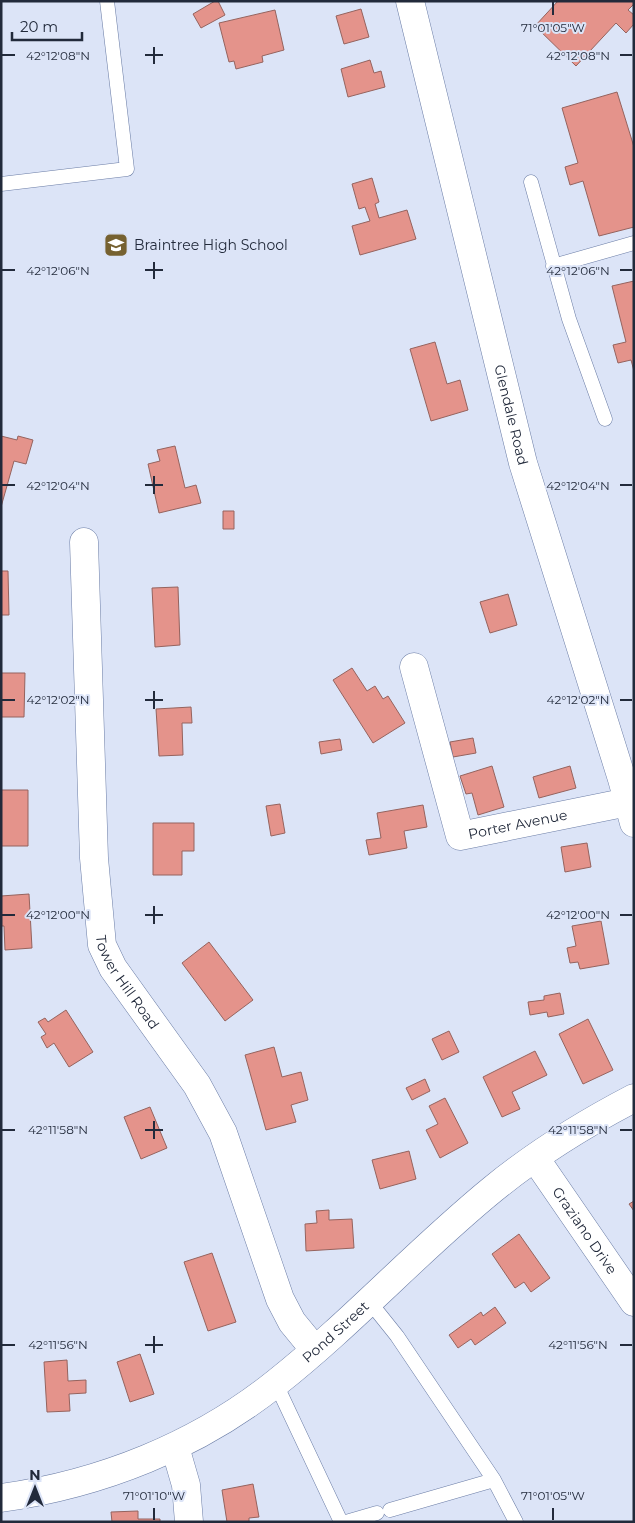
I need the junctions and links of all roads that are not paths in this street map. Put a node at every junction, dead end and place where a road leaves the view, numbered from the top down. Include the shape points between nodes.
1 (107, 1) edge
2 (410, 1) edge
3 (531, 182) dead end
4 (1, 184) edge
5 (634, 243) edge
6 (553, 266) junction
7 (605, 419) dead end
8 (84, 542) dead end
9 (414, 667) dead end
10 (631, 813) edge
11 (634, 1098) edge
12 (535, 1158) junction
13 (369, 1301) junction
14 (634, 1302) edge
15 (315, 1350) junction
16 (276, 1384) junction
17 (175, 1447) junction
18 (494, 1480) junction
19 (1, 1498) edge
20 (189, 1522) edge
21 (342, 1522) edge
22 (346, 1522) edge
23 (516, 1522) edge

1 - 4 lane via 127,169
2 - 10 street, Glendale Road via 524,463
3 - 6 lane
5 - 6 lane
6 - 7 lane
8 - 15 street, Tower Hill Road via 94,858 102,945 112,968 207,1100 230,1151 280,1299 292,1322
9 - 10 street, Porter Avenue via 460,836
11 - 12 street, Pond Street via 579,1128
12 - 13 street, Pond Street via 474,1205
12 - 14 street, Graziano Drive
13 - 15 street, Pond Street
13 - 18 lane
15 - 16 street, Pond Street
16 - 17 street, Pond Street via 220,1422
16 - 21 lane
17 - 19 street, Pond Street via 87,1480
17 - 20 street via 186,1485
18 - 22 lane
18 - 23 lane

